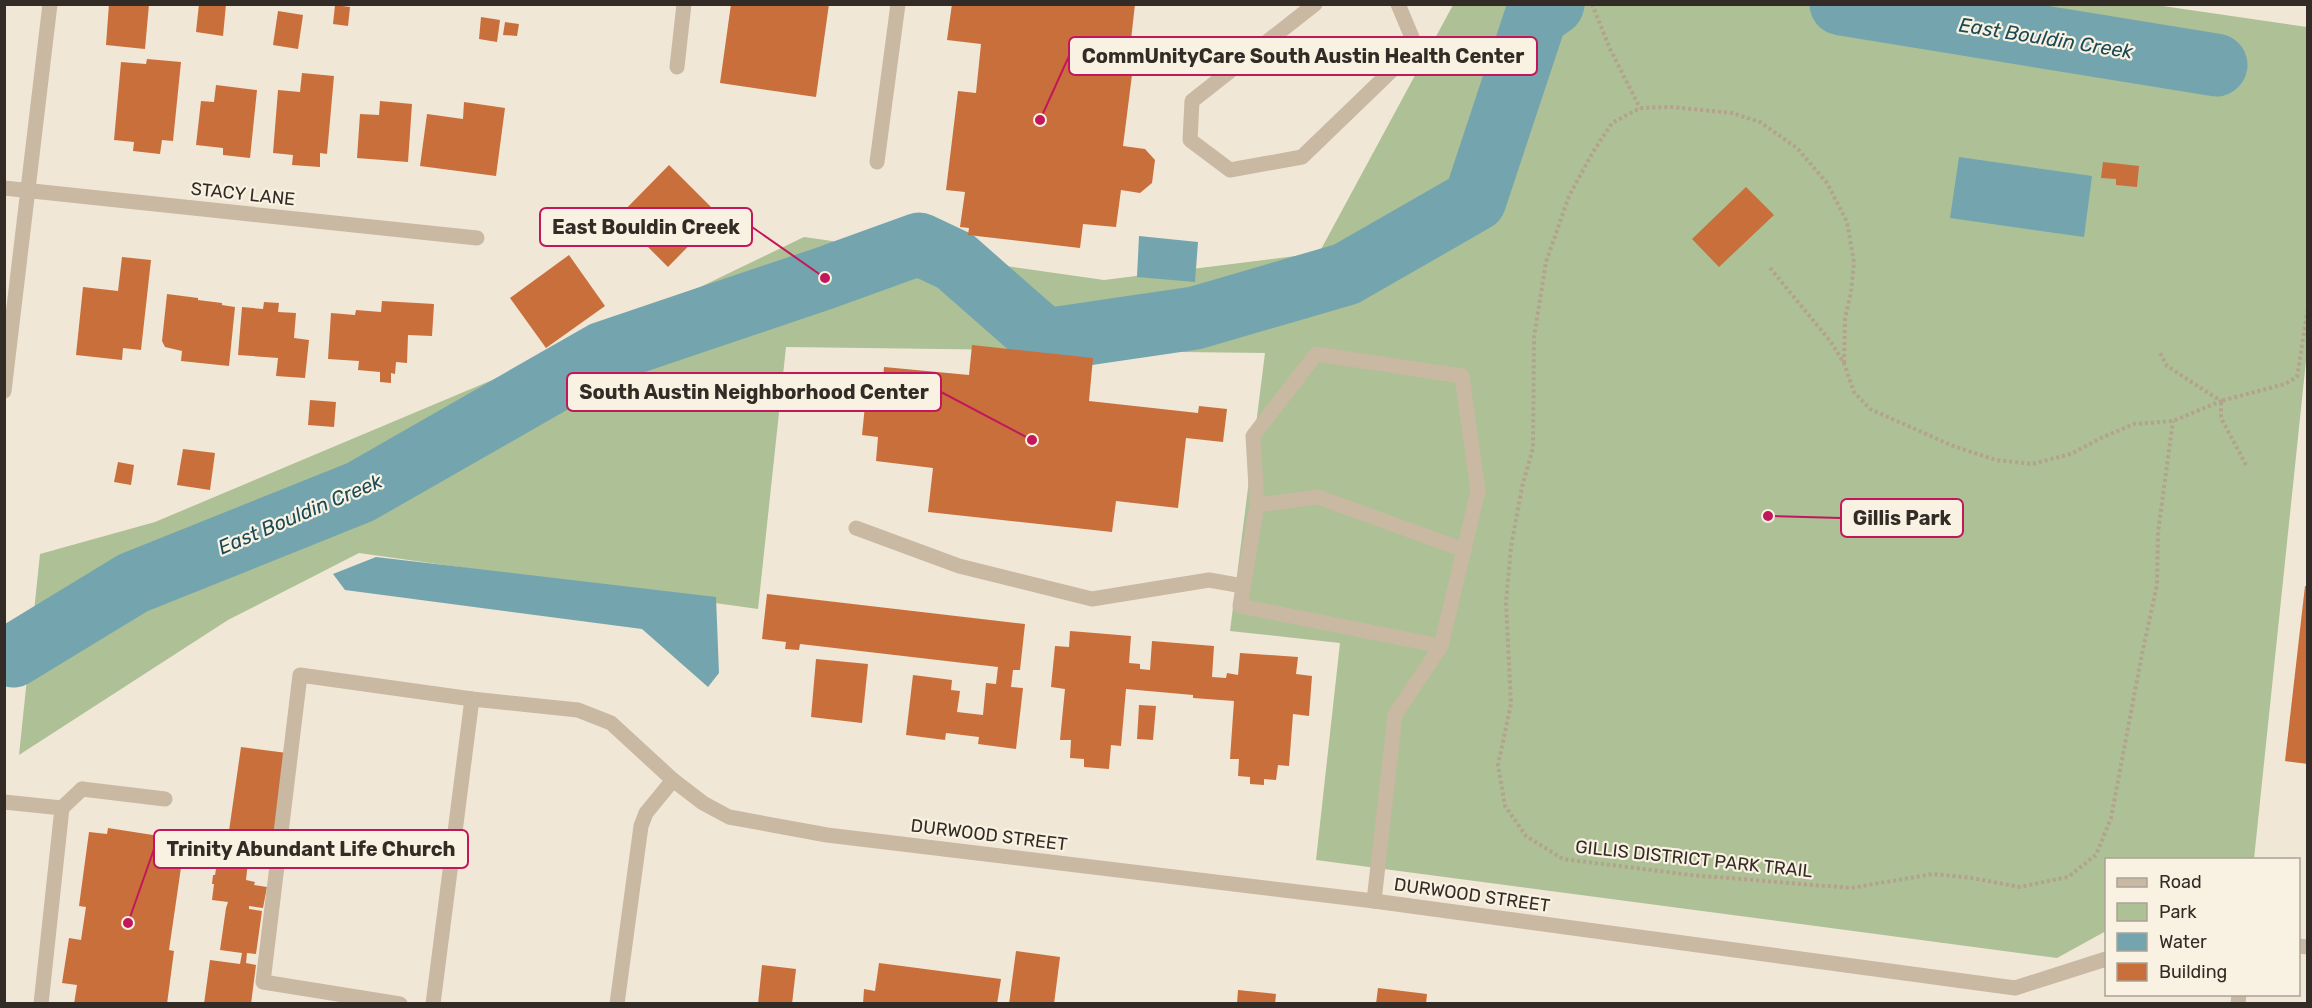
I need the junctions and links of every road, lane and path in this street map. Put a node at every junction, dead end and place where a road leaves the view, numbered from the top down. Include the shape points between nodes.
1 (50, 4) edge
2 (684, 4) edge
3 (898, 4) edge
4 (1315, 4) edge
5 (1398, 4) edge
6 (1592, 4) edge
7 (677, 67) dead end
8 (1640, 108) junction
9 (877, 162) dead end
10 (4, 188) edge
11 (27, 191) junction
12 (477, 238) dead end
13 (1770, 268) dead end
14 (2307, 308) edge
15 (2159, 351) dead end
16 (1844, 363) junction
17 (4, 391) edge
18 (2221, 401) junction
19 (2173, 421) junction
20 (2246, 465) dead end
21 (1257, 505) junction
22 (856, 528) dead end
23 (1464, 550) junction
24 (1243, 586) junction
25 (1441, 646) junction
26 (472, 699) junction
27 (673, 780) junction
28 (165, 799) dead end
29 (4, 802) edge
30 (62, 808) junction
31 (1374, 901) junction
32 (2105, 958) edge
33 (41, 1004) edge
34 (400, 1004) edge
35 (433, 1004) edge
36 (617, 1004) edge

1 - 11 street
2 - 7 street
3 - 9 street
4 - 5 street via 1192,101 1191,140 1230,170 1302,157 1416,47
6 - 8 path
8 - 16 path, GILLIS DISTRICT PARK TRAIL via 1701,109 1760,122 1797,148 1827,183 1847,222 1854,262 1845,319
8 - 19 path, GILLIS DISTRICT PARK TRAIL via 1612,123 1593,152 1569,196 1546,262 1534,337 1533,448 1511,547 1506,602 1511,704 1498,765 1505,806 1526,836 1563,859 1691,875 1851,888 1933,874 2020,887 2068,877 2096,855 2111,818 2157,585 2158,532
10 - 11 street, STACY LANE
11 - 12 street, STACY LANE
11 - 17 street
13 - 16 path via 1818,324
14 - 18 path via 2297,377 2285,384
15 - 18 path via 2167,366
16 - 19 path via 1854,392 1870,409 1953,446 1996,460 2032,464 2071,454 2134,424
18 - 19 path
18 - 20 path via 2221,418
21 - 23 street via 1318,497
21 - 23 street via 1252,436 1316,354 1462,376 1478,491
21 - 24 street
22 - 24 street via 959,566 1092,599 1209,580
23 - 25 street
24 - 25 street via 1240,606
25 - 31 street via 1395,715
26 - 27 street, DURWOOD STREET via 578,710 595,716 623,733
26 - 34 street, DURWOOD STREET via 300,675 264,982
26 - 35 street
27 - 31 street, DURWOOD STREET via 729,817 827,835
27 - 36 street via 640,826
28 - 30 street via 82,789
29 - 30 street
30 - 33 street
31 - 32 street, DURWOOD STREET via 2015,988

